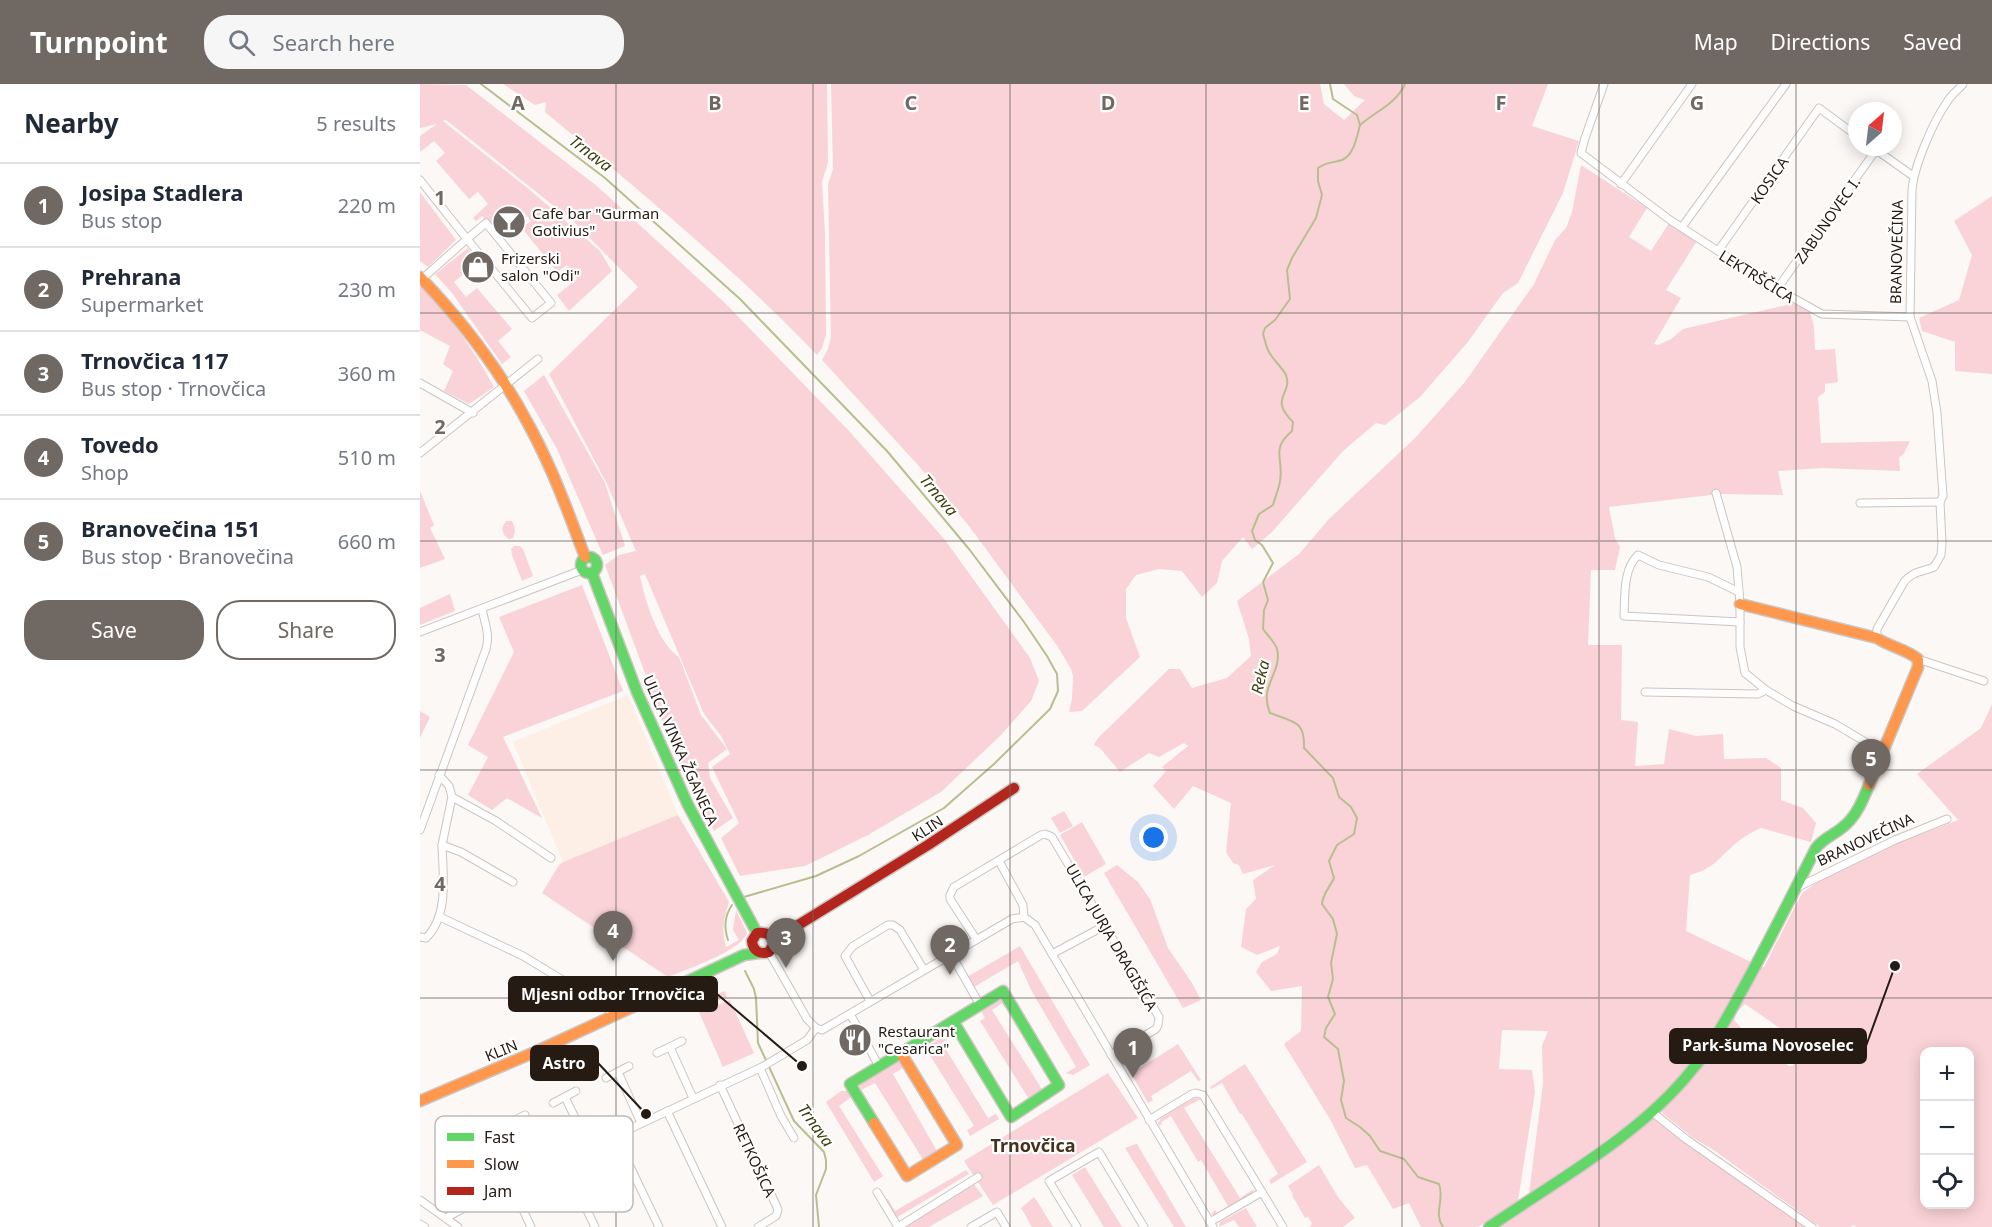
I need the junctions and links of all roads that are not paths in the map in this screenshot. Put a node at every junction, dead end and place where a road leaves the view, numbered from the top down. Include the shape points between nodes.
1 (1604, 84) edge
2 (1692, 84) edge
3 (1786, 84) edge
4 (1963, 84) edge
5 (1848, 129) edge
6 (1869, 156) edge
7 (1885, 156) edge
8 (1913, 176) junction
9 (420, 180) edge
10 (1622, 184) junction
11 (1682, 227) junction
12 (467, 239) junction
13 (1718, 251) junction
14 (421, 278) edge
15 (1777, 290) junction
16 (1910, 317) junction
17 (538, 359) dead end
18 (420, 383) edge
19 (506, 386) junction
20 (473, 412) junction
21 (420, 453) edge
22 (1716, 493) dead end
23 (1860, 502) dead end
24 (1940, 502) junction
25 (587, 571) junction
26 (1739, 592) junction
27 (1740, 604) junction
28 (482, 609) junction
29 (1740, 621) junction
30 (420, 632) edge
31 (1877, 638) junction
32 (1918, 659) junction
33 (1984, 681) dead end
34 (1766, 690) junction
35 (1645, 692) dead end
36 (1884, 753) junction
37 (439, 775) junction
38 (1014, 788) dead end
39 (452, 797) junction
40 (1947, 819) dead end
41 (420, 830) edge
42 (442, 845) junction
43 (551, 858) dead end
44 (999, 861) junction
45 (513, 882) dead end
46 (1796, 888) junction
47 (824, 909) junction
48 (440, 917) junction
49 (1024, 917) junction
50 (1106, 925) junction
51 (759, 936) junction
52 (420, 937) edge
53 (976, 939) junction
54 (767, 949) junction
55 (951, 954) junction
56 (1052, 954) junction
57 (924, 970) junction
58 (690, 979) junction
59 (870, 1001) junction
60 (980, 1005) junction
61 (850, 1014) junction
62 (615, 1016) junction
63 (953, 1021) junction
64 (816, 1028) junction
65 (682, 1041) dead end
66 (669, 1047) junction
67 (657, 1053) dead end
68 (901, 1053) junction
69 (1111, 1055) junction
70 (629, 1066) dead end
71 (879, 1066) junction
72 (761, 1067) junction
73 (618, 1072) junction
74 (606, 1078) dead end
75 (720, 1085) junction
76 (576, 1091) dead end
77 (565, 1097) junction
78 (693, 1098) junction
79 (420, 1101) edge
80 (553, 1103) dead end
81 (667, 1111) junction
82 (1652, 1112) junction
83 (574, 1116) edge
84 (1149, 1120) junction
85 (641, 1123) junction
86 (633, 1127) edge
87 (794, 1138) dead end
88 (633, 1173) edge
89 (978, 1177) dead end
90 (877, 1192) dead end
91 (1262, 1192) junction
92 (420, 1200) edge
93 (435, 1210) edge
94 (437, 1212) edge
95 (457, 1212) edge
96 (524, 1212) edge
97 (588, 1212) edge
98 (446, 1218) junction
99 (420, 1224) edge
100 (1211, 1225) edge
101 (425, 1227) edge
102 (458, 1227) edge
103 (531, 1227) edge
104 (595, 1227) edge
105 (659, 1227) edge
106 (722, 1227) edge
107 (758, 1227) edge
108 (898, 1227) edge
109 (971, 1227) edge
110 (1006, 1227) edge
111 (1077, 1227) edge
112 (1144, 1227) edge
113 (1283, 1227) edge
114 (1489, 1227) edge
115 (1812, 1227) edge

1 - 10 street, LEKTRŠČICA via 1581,153
2 - 10 street
3 - 11 street
4 - 8 street, BRANOVEČINA via 1947,102
5 - 13 street, KOSICA via 1819,108
6 - 15 street, ZABUNOVEC I.
7 - 8 street
8 - 16 street, BRANOVEČINA
9 - 12 street
10 - 11 street, LEKTRŠČICA
11 - 13 street, LEKTRŠČICA
12 - 12 street via 532,318 551,303 486,224
12 - 14 street
13 - 15 street, LEKTRŠČICA
14 - 19 street via 471,336
15 - 16 street, LEKTRŠČICA via 1822,314
16 - 24 street, BRANOVEČINA via 1932,381 1943,496
17 - 19 street
18 - 20 street
19 - 20 street
19 - 25 street, ULICA VINKA ŽGANECA via 545,456 585,557 597,563 597,568
20 - 21 street
22 - 26 street via 1737,567
23 - 24 street
24 - 31 street, BRANOVEČINA via 1942,543 1938,562 1909,575 1877,629
25 - 28 street
25 - 51 street, ULICA VINKA ŽGANECA via 688,805
26 - 27 street
26 - 29 street via 1708,577 1659,565 1638,555 1626,580 1624,616
27 - 29 street
27 - 31 street
28 - 30 street
28 - 37 street via 488,639
29 - 34 street via 1745,672
31 - 32 street
32 - 33 street
32 - 36 street, BRANOVEČINA
34 - 35 street via 1758,694
34 - 36 street
36 - 46 street, BRANOVEČINA via 1855,815 1820,842
37 - 39 street via 449,786
37 - 41 street
38 - 47 street, KLIN
39 - 42 street
39 - 43 street
40 - 46 street, BRANOVEČINA
42 - 45 street
42 - 48 street
44 - 49 street via 1023,905
44 - 50 street, ULICA JURJA DRAGIŠIĆA via 1041,835 1048,835
44 - 53 street via 954,887 950,895
46 - 82 street, BRANOVEČINA via 1716,1038 1691,1072
47 - 51 street, KLIN
47 - 54 street, KLIN
48 - 52 street via 426,939
48 - 62 street via 523,956 604,1005
49 - 53 street via 1012,919
49 - 56 street via 1035,925
50 - 56 street
50 - 69 street, ULICA JURJA DRAGIŠIĆA via 1159,1017 1156,1029
51 - 54 street via 772,937
51 - 54 street via 754,950
51 - 58 street, KLIN
53 - 55 street
54 - 58 street, KLIN
54 - 64 street
55 - 57 street
55 - 60 street
56 - 69 street
57 - 59 street
57 - 59 street via 896,927 879,931 853,946 845,956
58 - 62 street, KLIN
59 - 61 street
60 - 63 street
60 - 63 street via 1003,991 1059,1085 1011,1117
61 - 64 street via 826,1029
61 - 71 street
62 - 79 street, KLIN
63 - 68 street
64 - 72 street via 807,1040
65 - 66 street
66 - 67 street
66 - 78 street
68 - 71 street
68 - 71 street via 957,1145 907,1176 850,1084
69 - 84 street
70 - 73 street
72 - 75 street
72 - 87 street via 780,1116
73 - 74 street
73 - 85 street
75 - 78 street
75 - 107 street, RETKOŠICA via 776,1205 776,1216
76 - 77 street
77 - 80 street
77 - 83 street
78 - 81 street
81 - 85 street
81 - 106 street
82 - 114 street, BRANOVEČINA via 1619,1139
82 - 115 street
84 - 91 street via 1196,1093 1203,1095
84 - 100 street
85 - 86 street
88 - 105 street
89 - 108 street
90 - 108 street
91 - 100 street
91 - 113 street
92 - 93 street
94 - 98 street
95 - 98 street
96 - 103 street
97 - 104 street
98 - 102 street
99 - 101 street
109 - 110 street via 997,1212
111 - 112 street via 1049,1181 1099,1152

